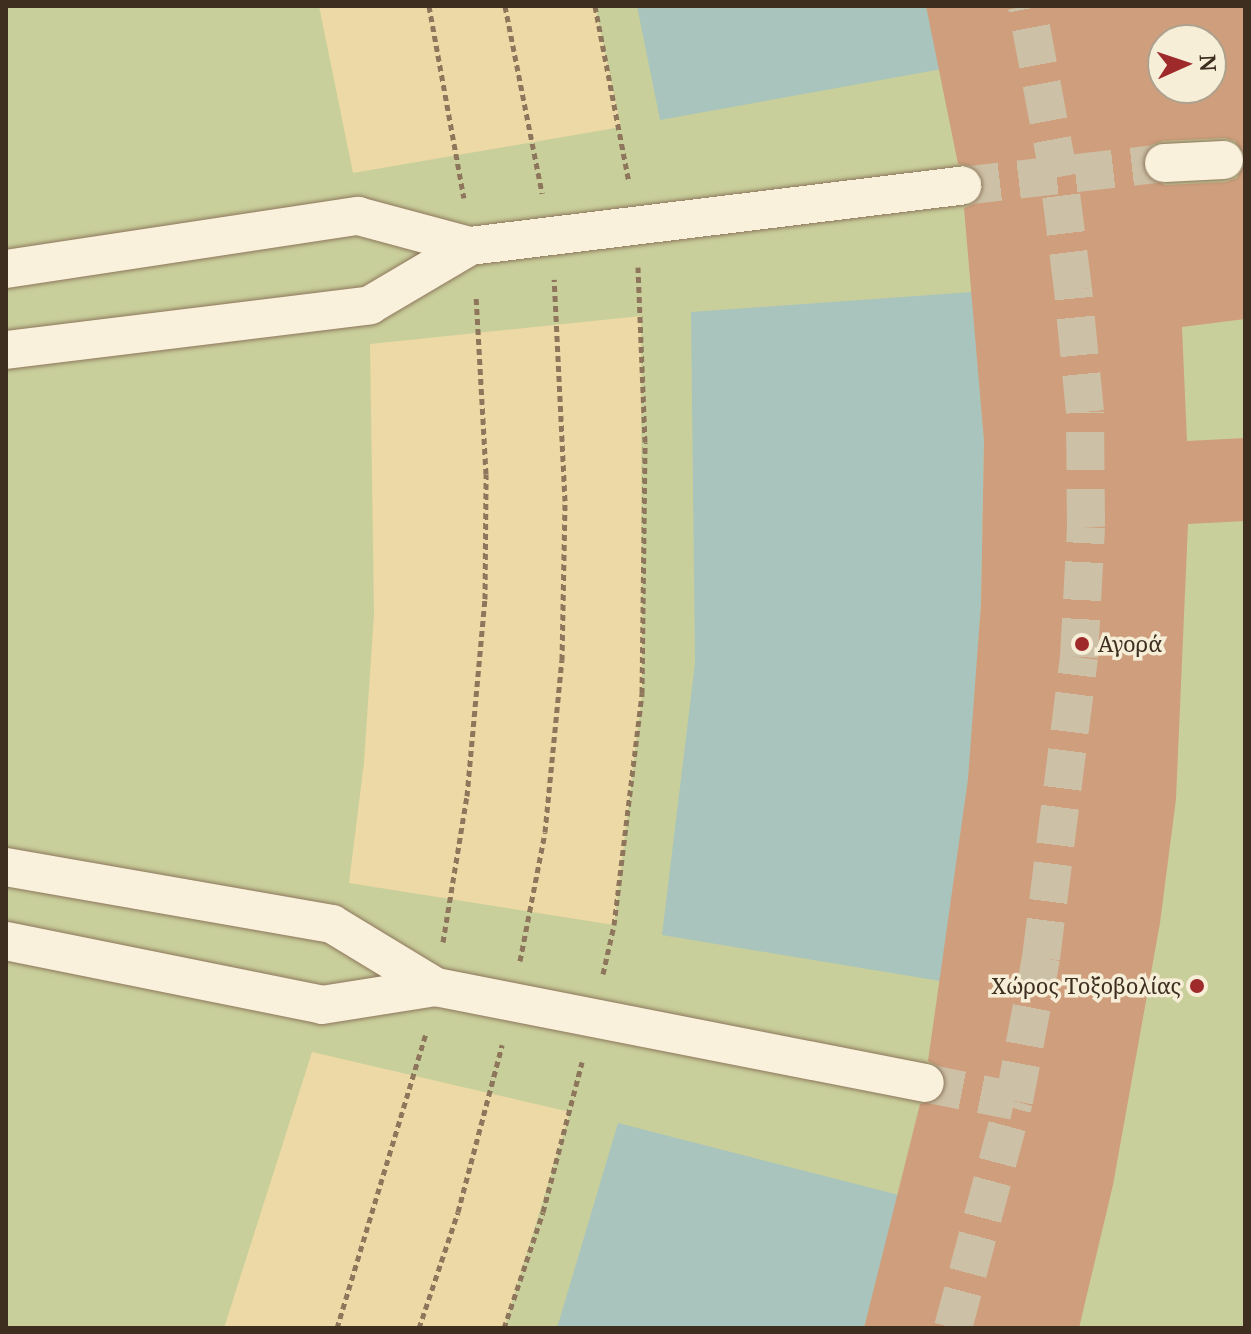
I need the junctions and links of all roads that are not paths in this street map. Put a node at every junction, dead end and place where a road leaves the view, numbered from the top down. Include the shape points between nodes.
1 (1224, 160) dead end
2 (1164, 163) tunnel mouth
3 (962, 186) tunnel mouth
4 (470, 246) junction
5 (6, 269) edge
6 (6, 350) edge
7 (6, 867) edge
8 (6, 941) edge
9 (436, 987) junction
10 (925, 1083) tunnel mouth

1 - 2 street
3 - 4 street
4 - 5 street via 358,216
4 - 6 street via 370,305
7 - 9 street via 332,924
8 - 9 street via 322,1005
9 - 10 street

